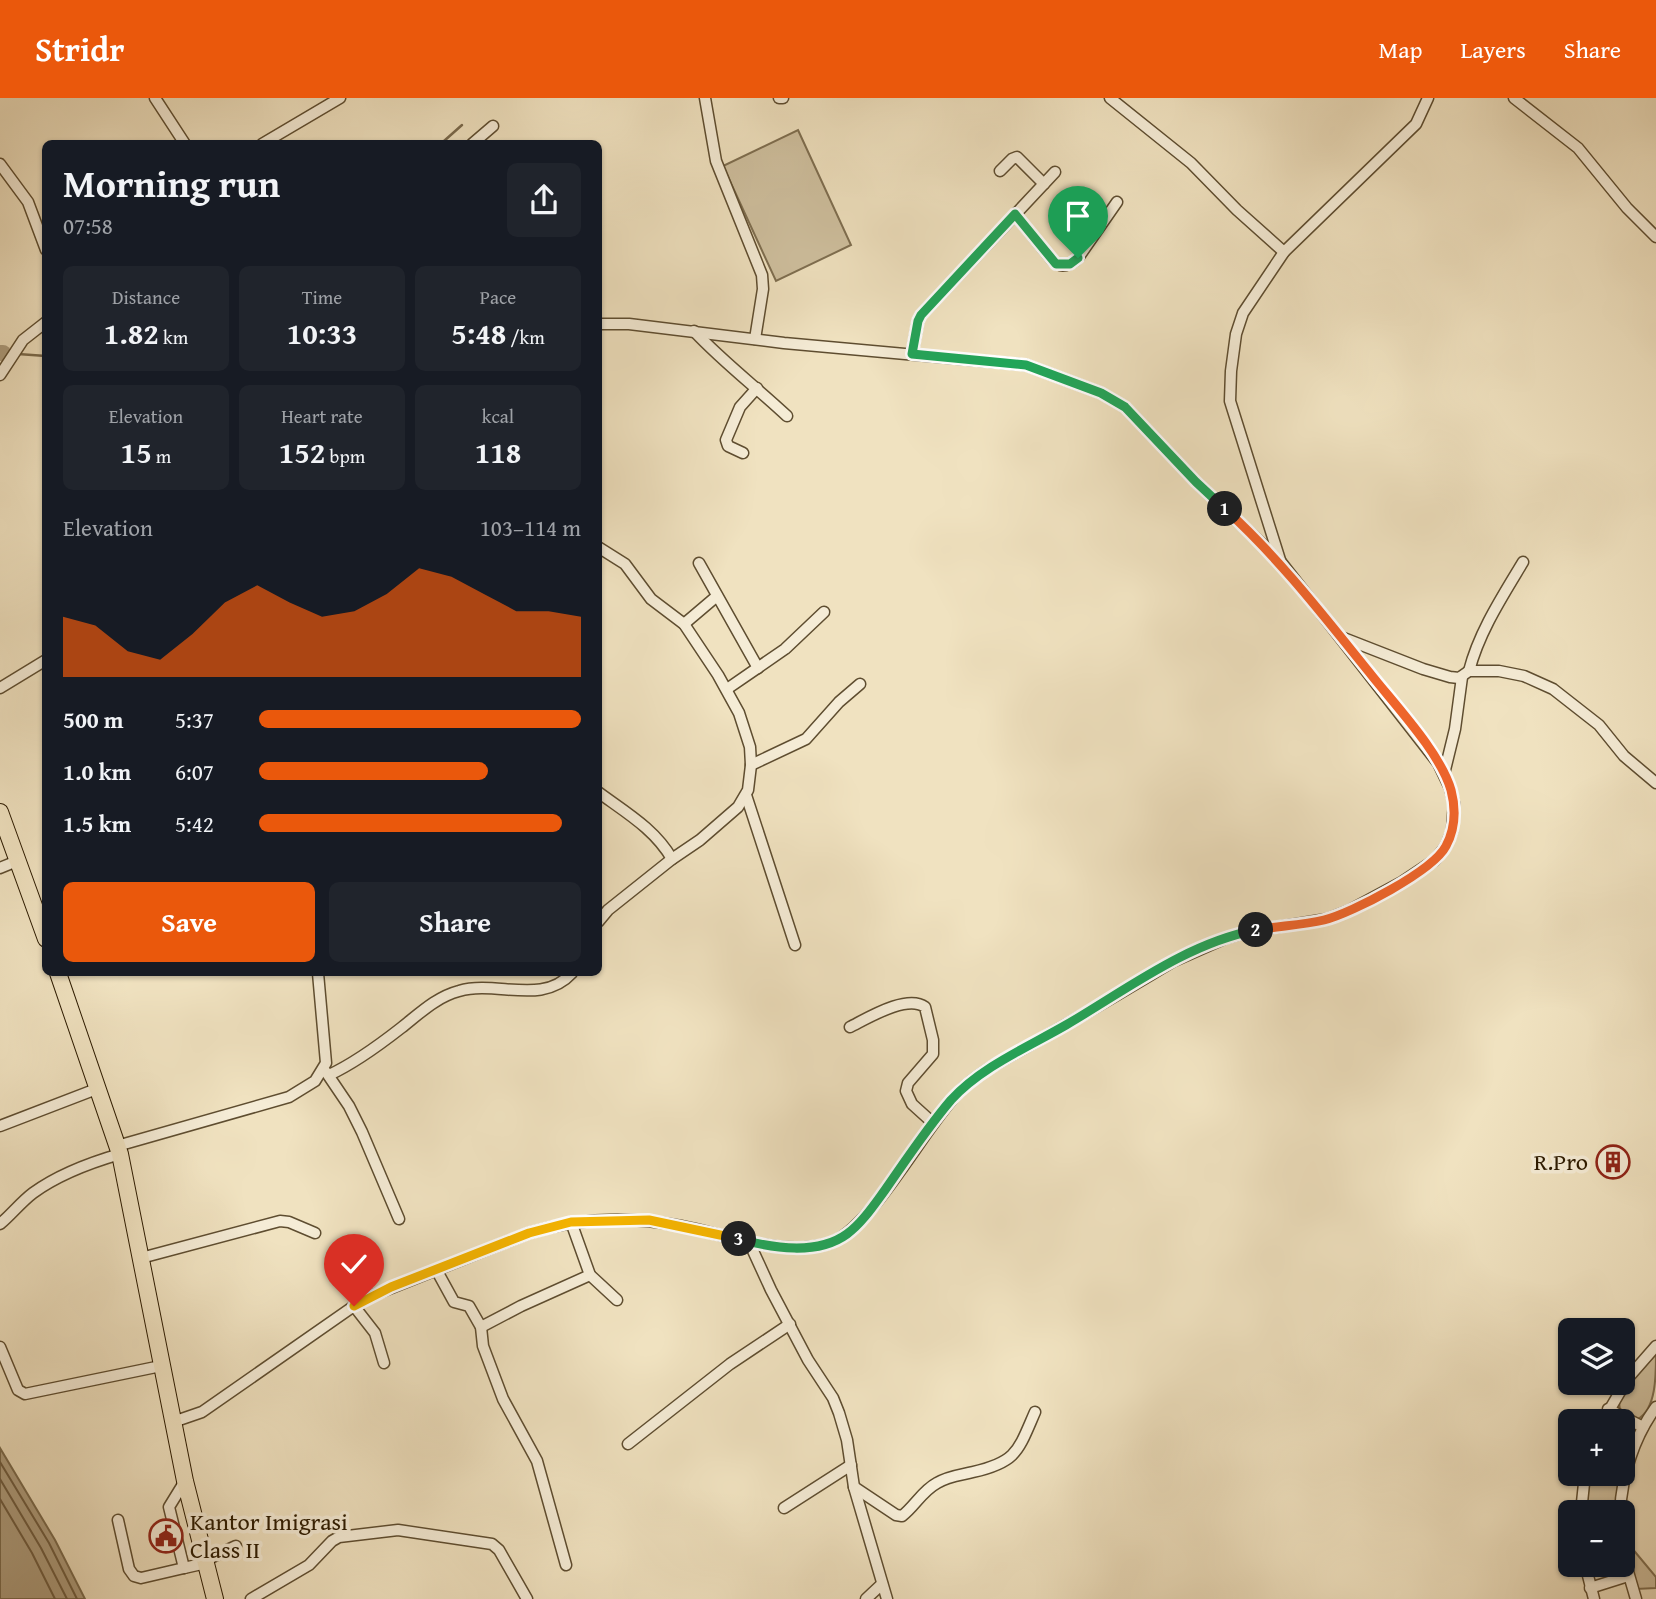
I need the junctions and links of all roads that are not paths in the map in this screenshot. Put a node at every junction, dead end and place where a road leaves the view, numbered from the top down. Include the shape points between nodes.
1 (155, 98) edge
2 (340, 98) edge
3 (705, 98) edge
4 (1110, 98) edge
5 (1428, 98) edge
6 (1514, 98) edge
7 (493, 126) dead end
8 (182, 140) edge
9 (269, 140) edge
10 (477, 140) edge
11 (0, 164) edge
12 (1000, 171) dead end
13 (1055, 172) dead end
14 (1044, 184) junction
15 (1117, 202) dead end
16 (1015, 214) junction
17 (1656, 237) edge
18 (42, 239) edge
19 (1284, 252) junction
20 (602, 324) edge
21 (42, 325) edge
22 (694, 331) junction
23 (755, 339) junction
24 (912, 354) junction
25 (0, 375) edge
26 (757, 388) junction
27 (787, 416) dead end
28 (743, 453) dead end
29 (602, 550) edge
30 (1280, 562) junction
31 (1523, 562) dead end
32 (699, 563) dead end
33 (717, 596) junction
34 (824, 612) dead end
35 (684, 624) junction
36 (1341, 637) junction
37 (42, 662) edge
38 (758, 668) junction
39 (1466, 674) junction
40 (860, 684) dead end
41 (0, 688) edge
42 (727, 690) junction
43 (751, 765) junction
44 (1444, 774) junction
45 (1656, 783) edge
46 (602, 795) edge
47 (746, 795) junction
48 (0, 812) edge
49 (671, 859) junction
50 (17, 860) junction
51 (0, 868) edge
52 (602, 917) edge
53 (42, 928) edge
54 (795, 945) dead end
55 (62, 976) edge
56 (318, 976) edge
57 (569, 976) edge
58 (850, 1027) dead end
59 (326, 1073) junction
60 (99, 1088) junction
61 (933, 1123) junction
62 (0, 1126) edge
63 (119, 1150) junction
64 (399, 1219) dead end
65 (571, 1222) junction
66 (0, 1224) edge
67 (315, 1233) dead end
68 (749, 1242) junction
69 (141, 1258) junction
70 (437, 1270) junction
71 (590, 1275) junction
72 (617, 1300) dead end
73 (354, 1306) junction
74 (790, 1324) junction
75 (481, 1327) junction
76 (1656, 1346) edge
77 (0, 1347) edge
78 (384, 1363) dead end
79 (161, 1366) junction
80 (1656, 1407) edge
81 (1608, 1409) edge
82 (1035, 1412) dead end
83 (173, 1422) junction
84 (1635, 1423) edge
85 (1643, 1427) junction
86 (628, 1444) dead end
87 (851, 1465) junction
88 (185, 1481) junction
89 (854, 1487) junction
90 (1622, 1500) edge
91 (784, 1508) dead end
92 (118, 1520) dead end
93 (236, 1546) dead end
94 (206, 1561) junction
95 (566, 1565) dead end
96 (184, 1568) junction
97 (1626, 1577) edge
98 (1628, 1577) edge
99 (882, 1584) junction
100 (1592, 1594) edge
101 (215, 1599) edge
102 (251, 1599) edge
103 (527, 1599) edge
104 (866, 1599) edge
105 (887, 1599) edge
106 (1636, 1599) edge

1 - 8 street
2 - 9 street
3 - 23 street via 716,161 762,275
4 - 19 street via 1191,163
5 - 19 street via 1416,124
6 - 17 street via 1578,148
7 - 10 street
11 - 18 street via 28,202
12 - 14 street via 1017,157
13 - 14 street
14 - 16 street
15 - 16 street via 1078,258 1062,265 1053,261
16 - 24 street via 921,315
19 - 30 street via 1243,313 1230,391
20 - 22 street
21 - 25 street via 23,340
22 - 23 street
22 - 26 street
23 - 24 street
24 - 30 street via 1026,365 1101,393 1125,407
26 - 27 street
26 - 28 street via 740,407 726,440
29 - 35 street via 625,564 651,599
30 - 36 street
31 - 39 street
32 - 33 street
33 - 35 street
33 - 38 street
34 - 38 street
35 - 42 street
36 - 39 street via 1450,677
36 - 44 street
37 - 41 street
38 - 42 street
39 - 44 street
39 - 45 street via 1499,671 1553,689 1599,725 1624,756
40 - 43 street via 806,739
42 - 43 street via 746,731
43 - 47 street
44 - 61 street via 1454,803 1452,831 1441,853 1427,866 1327,919 1247,932 1174,961 1003,1061 954,1097
46 - 49 street via 647,828
47 - 49 street via 700,840
47 - 54 street
48 - 50 highway
49 - 52 street
50 - 51 street
50 - 53 highway
55 - 60 highway
56 - 59 street
57 - 59 street via 550,989 480,987 448,995 348,1066
58 - 61 street via 896,1005 914,1002 925,1007 933,1054 905,1091
59 - 63 street via 289,1097
59 - 64 street via 349,1106
60 - 62 street
60 - 63 highway
61 - 68 street via 847,1234 810,1247
63 - 66 street via 43,1187
63 - 69 highway
65 - 68 street via 649,1220
65 - 70 street via 529,1233
65 - 71 street
67 - 69 street via 280,1221
68 - 74 street
69 - 79 highway
70 - 73 street
70 - 75 street via 454,1302 469,1306
71 - 72 street
71 - 75 street
73 - 78 street via 375,1333
73 - 83 street via 202,1412
74 - 86 street via 730,1364
74 - 87 street via 836,1405
75 - 95 street via 482,1346 503,1399 537,1461
76 - 81 street
77 - 79 street via 18,1390 25,1394
79 - 83 highway
80 - 85 street
82 - 89 street via 1012,1457 1003,1464 935,1484 902,1517
83 - 88 highway
84 - 85 street
85 - 90 street via 1625,1474
87 - 89 street
87 - 91 street
88 - 94 highway
88 - 96 street via 169,1507
89 - 99 street
92 - 96 street via 134,1576
93 - 94 street
94 - 96 street
94 - 101 highway
97 - 100 street
98 - 106 street
99 - 104 street
99 - 105 street
102 - 103 street via 309,1565 340,1537 398,1530 492,1544

